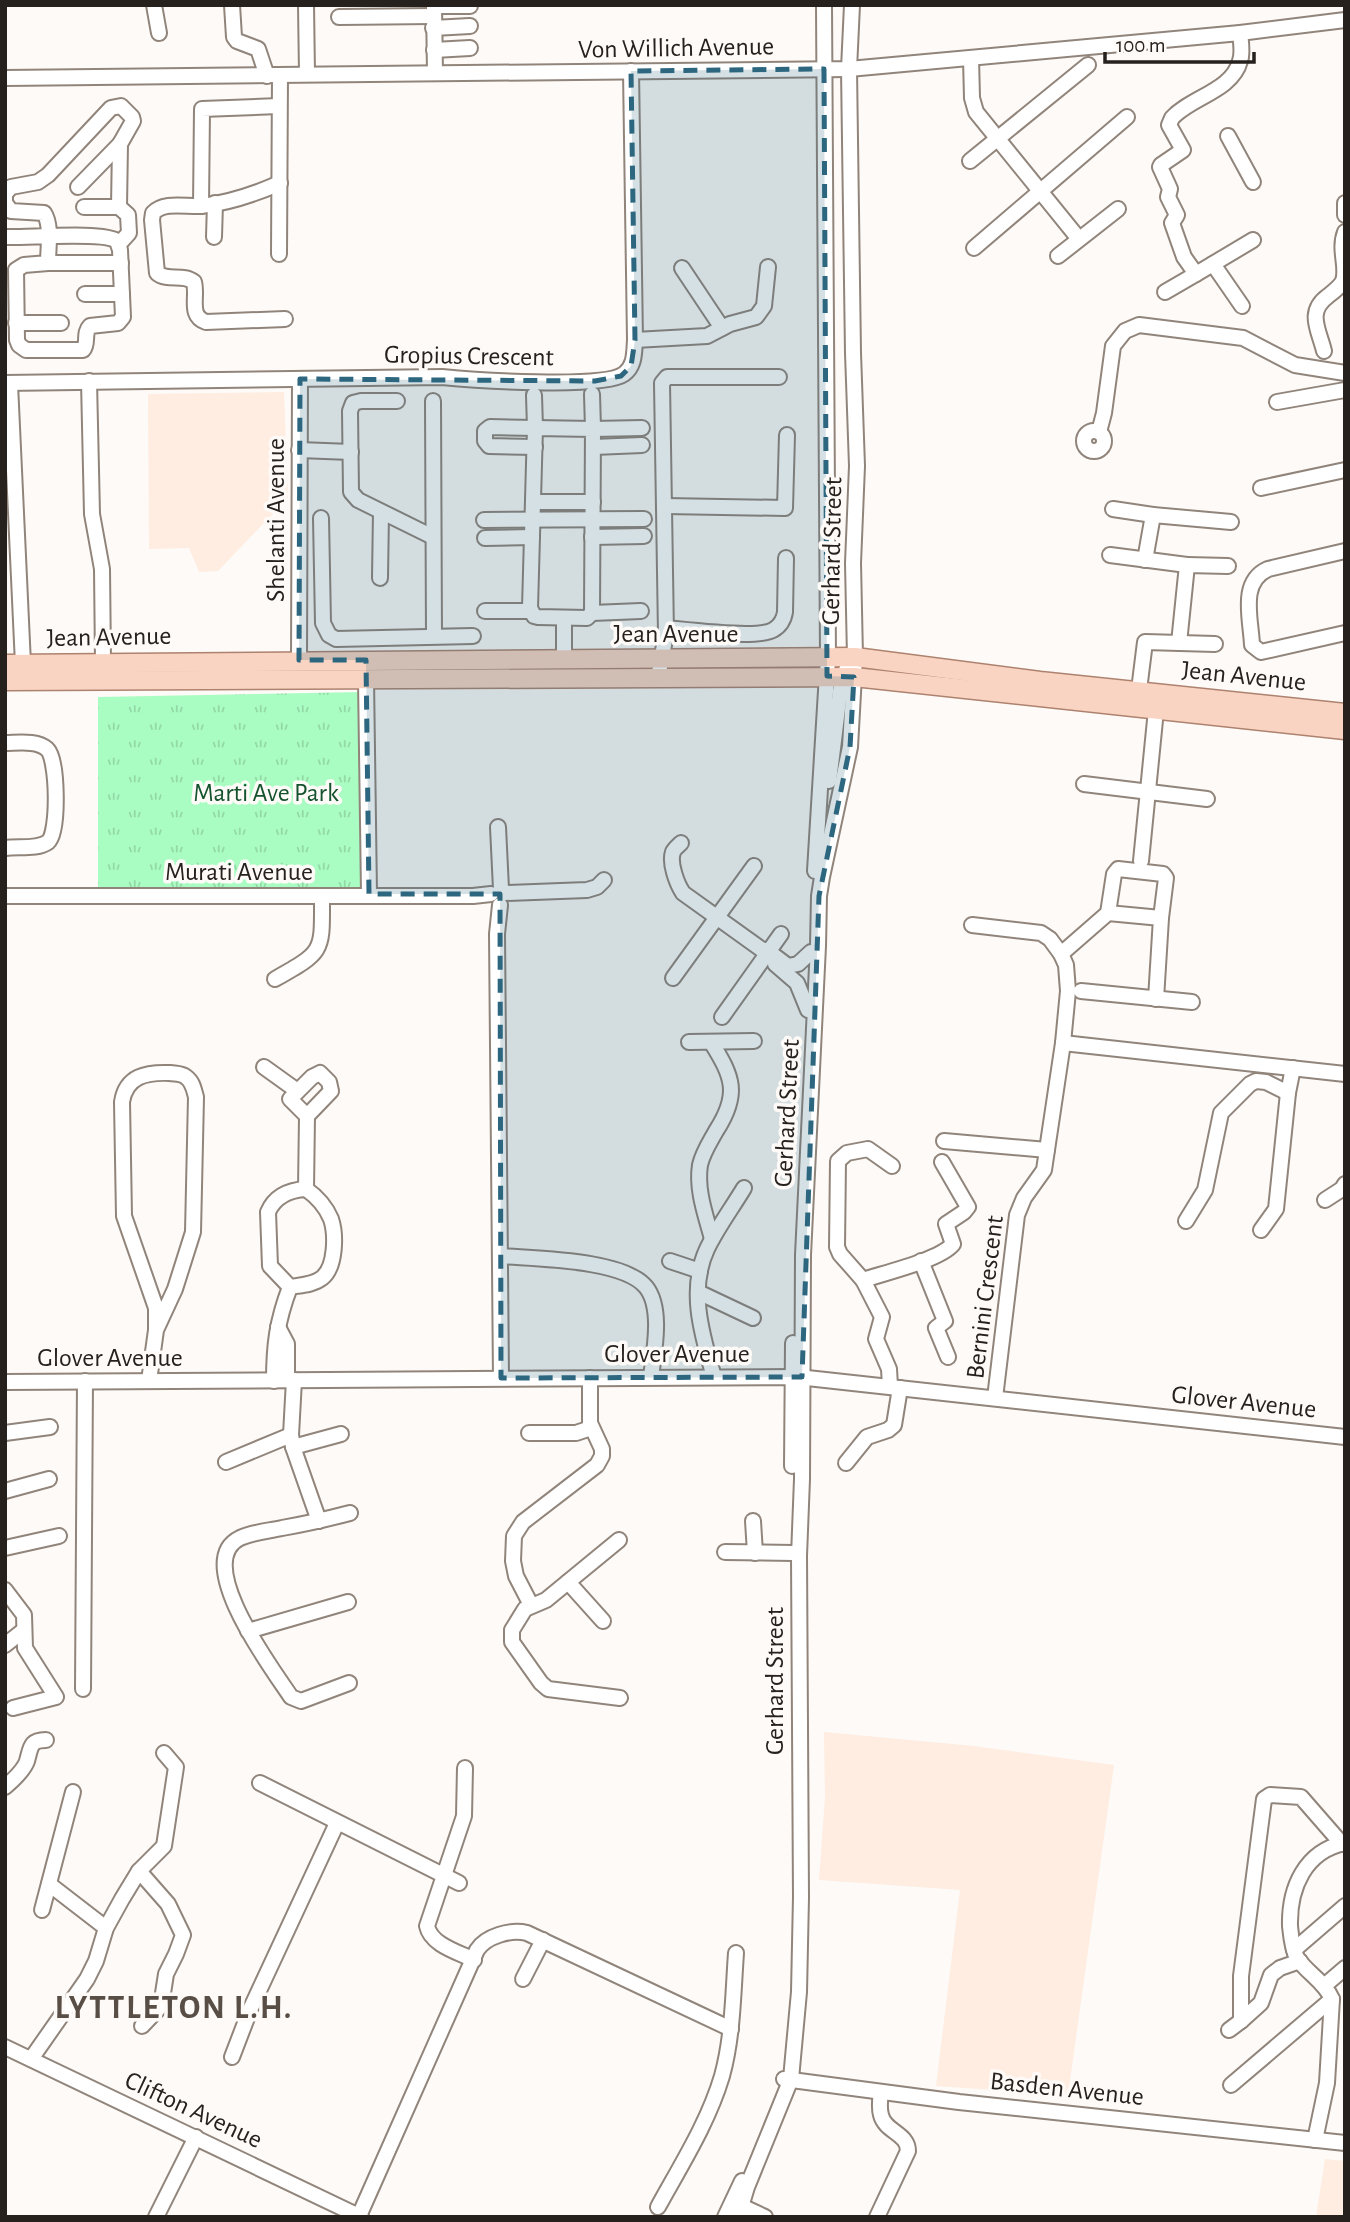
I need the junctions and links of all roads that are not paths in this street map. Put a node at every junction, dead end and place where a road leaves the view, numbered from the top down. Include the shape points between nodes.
1 (154, 5) edge
2 (232, 5) edge
3 (306, 5) edge
4 (824, 5) edge
5 (852, 5) edge
6 (1341, 5) edge
7 (470, 6) edge
8 (433, 14) edge
9 (339, 17) dead end
10 (1342, 21) edge
11 (470, 26) dead end
12 (159, 33) dead end
13 (1240, 33) junction
14 (470, 48) dead end
15 (434, 50) junction
16 (971, 58) junction
17 (1088, 65) dead end
18 (824, 69) junction
19 (849, 69) junction
20 (631, 71) junction
21 (307, 74) junction
22 (435, 74) junction
23 (274, 76) junction
24 (5, 78) edge
25 (279, 106) junction
26 (1127, 117) dead end
27 (1228, 136) dead end
28 (999, 138) junction
29 (120, 144) junction
30 (970, 161) dead end
31 (1253, 182) dead end
32 (280, 183) junction
33 (78, 187) dead end
34 (1040, 190) junction
35 (1345, 203) edge
36 (208, 205) junction
37 (85, 207) dead end
38 (119, 207) junction
39 (1118, 209) dead end
40 (1345, 215) edge
41 (1345, 232) edge
42 (5, 237) edge
43 (48, 237) junction
44 (214, 237) dead end
45 (1079, 239) junction
46 (1253, 240) dead end
47 (119, 244) junction
48 (974, 248) dead end
49 (279, 254) dead end
50 (1058, 256) dead end
51 (48, 263) junction
52 (121, 264) junction
53 (1213, 264) junction
54 (768, 267) dead end
55 (682, 268) dead end
56 (1196, 274) junction
57 (1340, 289) edge
58 (1165, 292) dead end
59 (85, 294) dead end
60 (122, 294) junction
61 (1242, 306) dead end
62 (285, 319) dead end
63 (16, 323) junction
64 (61, 323) dead end
65 (722, 328) junction
66 (635, 340) junction
67 (1324, 351) dead end
68 (1345, 373) edge
69 (779, 377) dead end
70 (300, 379) junction
71 (89, 381) junction
72 (8, 384) edge
73 (1345, 390) edge
74 (592, 394) dead end
75 (534, 395) dead end
76 (397, 401) dead end
77 (433, 401) dead end
78 (1277, 402) dead end
79 (535, 428) junction
80 (642, 428) dead end
81 (593, 429) junction
82 (1099, 432) dead end
83 (786, 435) dead end
84 (642, 445) dead end
85 (535, 447) junction
86 (593, 447) junction
87 (299, 450) junction
88 (351, 452) junction
89 (1345, 470) edge
90 (1261, 488) dead end
91 (533, 502) junction
92 (593, 502) junction
93 (665, 506) junction
94 (1113, 509) dead end
95 (381, 512) junction
96 (1153, 515) junction
97 (321, 518) dead end
98 (593, 519) junction
99 (644, 519) dead end
100 (484, 520) dead end
101 (533, 520) junction
102 (1231, 522) dead end
103 (645, 536) dead end
104 (433, 537) junction
105 (532, 537) junction
106 (592, 537) junction
107 (485, 538) dead end
108 (1345, 551) edge
109 (1110, 555) dead end
110 (786, 558) dead end
111 (1145, 559) junction
112 (1187, 565) junction
113 (1228, 566) dead end
114 (380, 578) dead end
115 (485, 611) dead end
116 (531, 611) junction
117 (641, 611) dead end
118 (592, 613) junction
119 (564, 618) junction
120 (666, 628) junction
121 (1345, 633) edge
122 (434, 636) junction
123 (473, 636) dead end
124 (1180, 643) junction
125 (1215, 644) dead end
126 (855, 657) junction
127 (661, 659) junction
128 (299, 660) junction
129 (564, 660) junction
130 (103, 662) junction
131 (14, 664) edge
132 (838, 672) junction
133 (658, 678) junction
134 (366, 679) junction
135 (5, 681) edge
136 (1057, 682) junction
137 (1139, 690) junction
138 (1156, 710) junction
139 (1185, 713) junction
140 (1345, 713) edge
141 (1345, 730) edge
142 (5, 743) edge
143 (1084, 784) dead end
144 (1146, 792) junction
145 (1207, 799) dead end
146 (498, 827) dead end
147 (681, 843) dead end
148 (5, 848) edge
149 (1141, 861) dead end
150 (754, 866) dead end
151 (604, 880) dead end
152 (369, 894) junction
153 (5, 896) edge
154 (322, 896) junction
155 (500, 896) junction
156 (1108, 913) junction
157 (718, 918) junction
158 (1161, 918) junction
159 (972, 925) dead end
160 (781, 934) dead end
161 (765, 952) junction
162 (811, 952) junction
163 (1061, 954) junction
164 (788, 969) junction
165 (673, 978) dead end
166 (275, 979) dead end
167 (1081, 991) dead end
168 (1156, 999) junction
169 (1192, 1002) dead end
170 (808, 1010) junction
171 (722, 1017) dead end
172 (754, 1041) dead end
173 (689, 1042) dead end
174 (711, 1042) junction
175 (1063, 1043) junction
176 (264, 1067) dead end
177 (1293, 1068) junction
178 (1345, 1074) edge
179 (296, 1090) junction
180 (1288, 1093) junction
181 (307, 1116) junction
182 (944, 1141) dead end
183 (1047, 1150) junction
184 (943, 1162) dead end
185 (892, 1166) dead end
186 (1345, 1184) edge
187 (744, 1188) dead end
188 (306, 1189) junction
189 (1325, 1200) dead end
190 (1186, 1221) dead end
191 (1261, 1230) dead end
192 (712, 1239) junction
193 (499, 1256) junction
194 (670, 1261) dead end
195 (921, 1261) junction
196 (700, 1271) junction
197 (863, 1280) junction
198 (290, 1287) junction
199 (698, 1292) junction
200 (753, 1318) dead end
201 (156, 1330) junction
202 (948, 1357) dead end
203 (651, 1377) junction
204 (714, 1377) junction
205 (797, 1377) junction
206 (501, 1378) junction
207 (590, 1378) junction
208 (85, 1381) junction
209 (149, 1381) junction
210 (285, 1381) junction
211 (5, 1382) edge
212 (895, 1387) junction
213 (995, 1398) junction
214 (50, 1427) dead end
215 (591, 1428) junction
216 (5, 1433) edge
217 (529, 1433) dead end
218 (341, 1434) dead end
219 (1345, 1437) edge
220 (292, 1441) junction
221 (226, 1462) dead end
222 (846, 1464) dead end
223 (49, 1479) dead end
224 (5, 1491) edge
225 (350, 1513) dead end
226 (319, 1521) junction
227 (753, 1521) dead end
228 (59, 1536) dead end
229 (619, 1539) dead end
230 (5, 1548) edge
231 (725, 1552) dead end
232 (755, 1553) junction
233 (793, 1553) junction
234 (568, 1582) junction
235 (5, 1590) edge
236 (348, 1602) dead end
237 (531, 1605) junction
238 (603, 1621) dead end
239 (24, 1630) junction
240 (248, 1631) junction
241 (5, 1645) edge
242 (349, 1683) dead end
243 (83, 1689) dead end
244 (620, 1698) dead end
245 (13, 1708) dead end
246 (46, 1740) dead end
247 (164, 1752) dead end
248 (465, 1768) dead end
249 (260, 1783) dead end
250 (5, 1787) edge
251 (73, 1792) dead end
252 (337, 1823) junction
253 (1343, 1843) edge
254 (139, 1871) junction
255 (443, 1875) junction
256 (459, 1883) dead end
257 (49, 1884) junction
258 (1345, 1906) edge
259 (43, 1910) dead end
260 (106, 1928) junction
261 (543, 1940) junction
262 (736, 1953) dead end
263 (1297, 1955) junction
264 (474, 1960) junction
265 (1345, 1968) edge
266 (523, 1979) dead end
267 (1324, 1986) junction
268 (1332, 2000) junction
269 (142, 2026) dead end
270 (731, 2029) junction
271 (5, 2047) edge
272 (232, 2057) dead end
273 (31, 2059) junction
274 (787, 2079) junction
275 (1231, 2085) dead end
276 (881, 2092) junction
277 (196, 2137) junction
278 (1315, 2140) junction
279 (1345, 2143) edge
280 (658, 2207) dead end
281 (738, 2209) edge
282 (360, 2216) edge
283 (156, 2217) edge
284 (725, 2217) edge
285 (765, 2217) edge
286 (877, 2217) edge

1 - 12 street
2 - 23 street via 234,37 258,49
3 - 21 street
4 - 18 street, Gerhard Street
5 - 19 street, Gerhard Street
6 - 10 street
7 - 8 street
8 - 9 street
8 - 11 street
8 - 15 street
10 - 13 street, Von Willich Avenue
13 - 16 street, Von Willich Avenue
13 - 56 street via 1238,67 1219,86 1176,113 1169,122 1183,150 1160,167 1177,215 1171,223
14 - 15 street
15 - 22 street
16 - 19 street, Von Willich Avenue
16 - 28 street via 972,102
17 - 28 street
18 - 19 street, Von Willich Avenue
18 - 20 street, Von Willich Avenue
18 - 132 street, Gerhard Street
19 - 126 street, Gerhard Street via 858,466
20 - 22 street, Von Willich Avenue
20 - 66 street, Gropius Crescent
21 - 22 street, Von Willich Avenue
21 - 23 street, Von Willich Avenue
23 - 24 street, Von Willich Avenue
23 - 25 street
25 - 32 street
25 - 36 street via 203,108
26 - 34 street
27 - 31 street
28 - 30 street
28 - 34 street
29 - 33 street
29 - 38 street
29 - 43 street via 133,121 116,105 48,175 8,189 5,203 11,211 47,217
32 - 36 street via 237,200
32 - 49 street
34 - 45 street
34 - 48 street
35 - 40 street
36 - 44 street
36 - 62 street via 162,206 153,213 158,273 191,279 196,288 195,313 204,322
37 - 38 street
38 - 47 street via 128,215 130,233
39 - 45 street
41 - 57 street
42 - 43 street
43 - 47 street via 107,236
43 - 51 street
45 - 50 street
46 - 53 street
47 - 52 street
51 - 52 street
51 - 63 street via 24,264 16,270
52 - 60 street
53 - 56 street
53 - 61 street
54 - 65 street via 761,313
55 - 65 street
56 - 58 street
57 - 67 street via 1315,312
59 - 60 street
60 - 63 street via 122,320 90,326 86,346 79,351 26,350 17,340
63 - 64 street
65 - 66 street via 707,336
66 - 70 street, Gropius Crescent via 631,366 611,380
68 - 82 street via 1295,365 1243,338 1139,325 1113,346
69 - 93 street via 665,379
70 - 71 street, Gropius Crescent
70 - 87 street, Shelanti Avenue
71 - 72 street, Gropius Crescent
71 - 130 street via 92,514 102,569
72 - 131 street
73 - 78 street
74 - 81 street
75 - 79 street
76 - 88 street via 354,403 350,411
77 - 104 street
79 - 81 street
79 - 85 street
79 - 85 street via 490,427 485,441 489,446
80 - 81 street
81 - 86 street
83 - 93 street via 785,508
84 - 86 street
85 - 91 street
86 - 92 street
87 - 88 street
87 - 128 street, Shelanti Avenue
88 - 95 street via 352,494
89 - 90 street
91 - 92 street
91 - 101 street
92 - 98 street
93 - 120 street
94 - 96 street
95 - 104 street
95 - 114 street
96 - 102 street
96 - 111 street
97 - 122 street via 323,623 329,635 336,639
98 - 99 street
98 - 101 street
98 - 106 street
100 - 101 street
101 - 105 street
103 - 106 street
104 - 122 street
105 - 107 street
105 - 116 street
106 - 118 street
108 - 121 street via 1268,569 1257,575 1249,591 1252,645 1261,652
109 - 111 street
110 - 120 street via 785,612 775,629 743,633
111 - 112 street
112 - 113 street
112 - 124 street
115 - 116 street
116 - 119 street via 536,617
117 - 118 street
118 - 119 street via 587,618
119 - 129 street
120 - 127 street
122 - 123 street
124 - 125 street
124 - 137 street via 1145,642
126 - 132 main road, Jean Avenue
126 - 132 street, Gerhard Street
126 - 136 main road, Jean Avenue
127 - 129 main road, Jean Avenue
127 - 132 main road, Jean Avenue
127 - 133 street
128 - 129 main road, Jean Avenue
128 - 130 main road, Jean Avenue
130 - 131 main road, Jean Avenue
132 - 133 main road, Jean Avenue
132 - 138 main road, Jean Avenue
132 - 162 street, Gerhard Street via 818,819
132 - 205 street, Gerhard Street via 850,747 819,896
133 - 134 main road, Jean Avenue
134 - 135 main road, Jean Avenue
134 - 152 street
136 - 137 main road, Jean Avenue
136 - 139 main road via 1068,692 1168,703
137 - 140 main road, Jean Avenue
138 - 139 main road, Jean Avenue
138 - 144 street
139 - 141 main road, Jean Avenue
142 - 148 street via 46,747 55,772 55,826 52,838 43,845
143 - 144 street
144 - 145 street
144 - 149 street
146 - 155 street
147 - 157 street via 673,854 678,885
150 - 157 street
151 - 155 street, Murati Avenue via 587,890
152 - 154 street, Murati Avenue
152 - 155 street, Murati Avenue
153 - 154 street, Murati Avenue
154 - 166 street via 318,948
155 - 193 street
156 - 158 street
156 - 158 street via 1114,874 1122,869 1140,870 1166,878
156 - 163 street
157 - 161 street
157 - 165 street
158 - 168 street
159 - 163 street via 1041,933
160 - 161 street
161 - 164 street
161 - 171 street
162 - 164 street
162 - 170 street, Gerhard Street
163 - 175 street, Bernini Crescent via 1068,991
164 - 170 street
167 - 168 street
168 - 169 street
170 - 205 street, Gerhard Street
172 - 174 street
173 - 174 street
174 - 192 street via 728,1070 732,1090 726,1115 701,1164 702,1200
175 - 177 street
175 - 183 street, Bernini Crescent
176 - 179 street
177 - 178 street
177 - 180 street
179 - 181 street via 290,1099
179 - 181 street via 320,1073 331,1086 328,1096
180 - 190 street via 1256,1081 1225,1107 1218,1119 1205,1190
180 - 191 street via 1276,1209
181 - 188 street
182 - 183 street
183 - 213 street, Bernini Crescent via 1044,1170 1017,1215
184 - 195 street via 968,1206 946,1224 953,1239 950,1248
185 - 197 street via 868,1149 847,1153 838,1161 837,1247
186 - 189 street
187 - 192 street
188 - 198 street via 285,1194 268,1212 270,1266
188 - 198 street via 331,1218 332,1256 322,1278
192 - 196 street
193 - 203 street via 583,1262 626,1272 646,1287 656,1314
193 - 206 street
194 - 196 street
195 - 197 street
195 - 202 street via 945,1321 936,1328
196 - 199 street
197 - 212 street via 882,1317 876,1339
198 - 210 street via 278,1327 287,1344
199 - 200 street
199 - 204 street via 702,1337
201 - 201 street via 155,1301 124,1216 122,1102 131,1082 157,1072 186,1077 196,1097 193,1232
201 - 209 street
203 - 204 street, Glover Avenue
203 - 207 street, Glover Avenue
204 - 205 street, Glover Avenue
205 - 212 street, Glover Avenue
205 - 233 street, Gerhard Street
205 - 274 street, Gerhard Street via 801,1960
206 - 207 street, Glover Avenue
206 - 210 street, Glover Avenue
207 - 215 street
208 - 209 street, Glover Avenue
208 - 211 street, Glover Avenue
208 - 243 street
209 - 210 street, Glover Avenue
210 - 220 street
212 - 213 street, Glover Avenue
212 - 222 street via 894,1425 867,1437
213 - 219 street, Glover Avenue
214 - 216 street
215 - 217 street via 576,1433
215 - 237 street via 602,1449 597,1465 523,1522 514,1536 516,1576
218 - 220 street
220 - 221 street
220 - 226 street
223 - 224 street
225 - 226 street
226 - 240 street via 249,1535 233,1543 225,1560 229,1588
227 - 232 street
228 - 230 street
229 - 234 street
231 - 232 street
232 - 233 street
233 - 274 street, Gerhard Street via 796,1964
234 - 237 street via 546,1600
234 - 238 street
235 - 239 street via 24,1615
236 - 240 street
237 - 244 street via 511,1636 541,1683 553,1691
239 - 241 street
239 - 245 street via 25,1648 56,1697
240 - 242 street via 294,1700
246 - 250 street via 32,1743 26,1762
247 - 254 street via 176,1767 166,1840
248 - 255 street via 464,1816
249 - 252 street
251 - 257 street
252 - 255 street
252 - 272 street
253 - 263 street via 1324,1849 1298,1879 1290,1919
253 - 263 street via 1301,1797 1270,1795 1264,1799 1235,2026 1261,2004 1271,1975
254 - 260 street
254 - 269 street via 168,1904 183,1936 166,1974 161,2006
255 - 256 street
255 - 264 street via 429,1917 429,1934
257 - 259 street
257 - 260 street
258 - 263 street
260 - 273 street via 87,1979
261 - 264 street via 521,1931 504,1934 484,1941
261 - 266 street
261 - 270 street
262 - 270 street
263 - 267 street
264 - 282 street
265 - 267 street
267 - 268 street
268 - 275 street
268 - 278 street via 1327,2083
270 - 280 street via 722,2075 707,2116
271 - 273 street, Clifton Avenue
273 - 277 street, Clifton Avenue
274 - 276 street, Basden Avenue
274 - 281 street, Gerhard Street
276 - 278 street, Basden Avenue
276 - 286 street via 880,2115 905,2139 908,2151
277 - 282 street, Clifton Avenue
277 - 283 street
278 - 279 street, Basden Avenue
281 - 284 street, Gerhard Street
281 - 285 street

